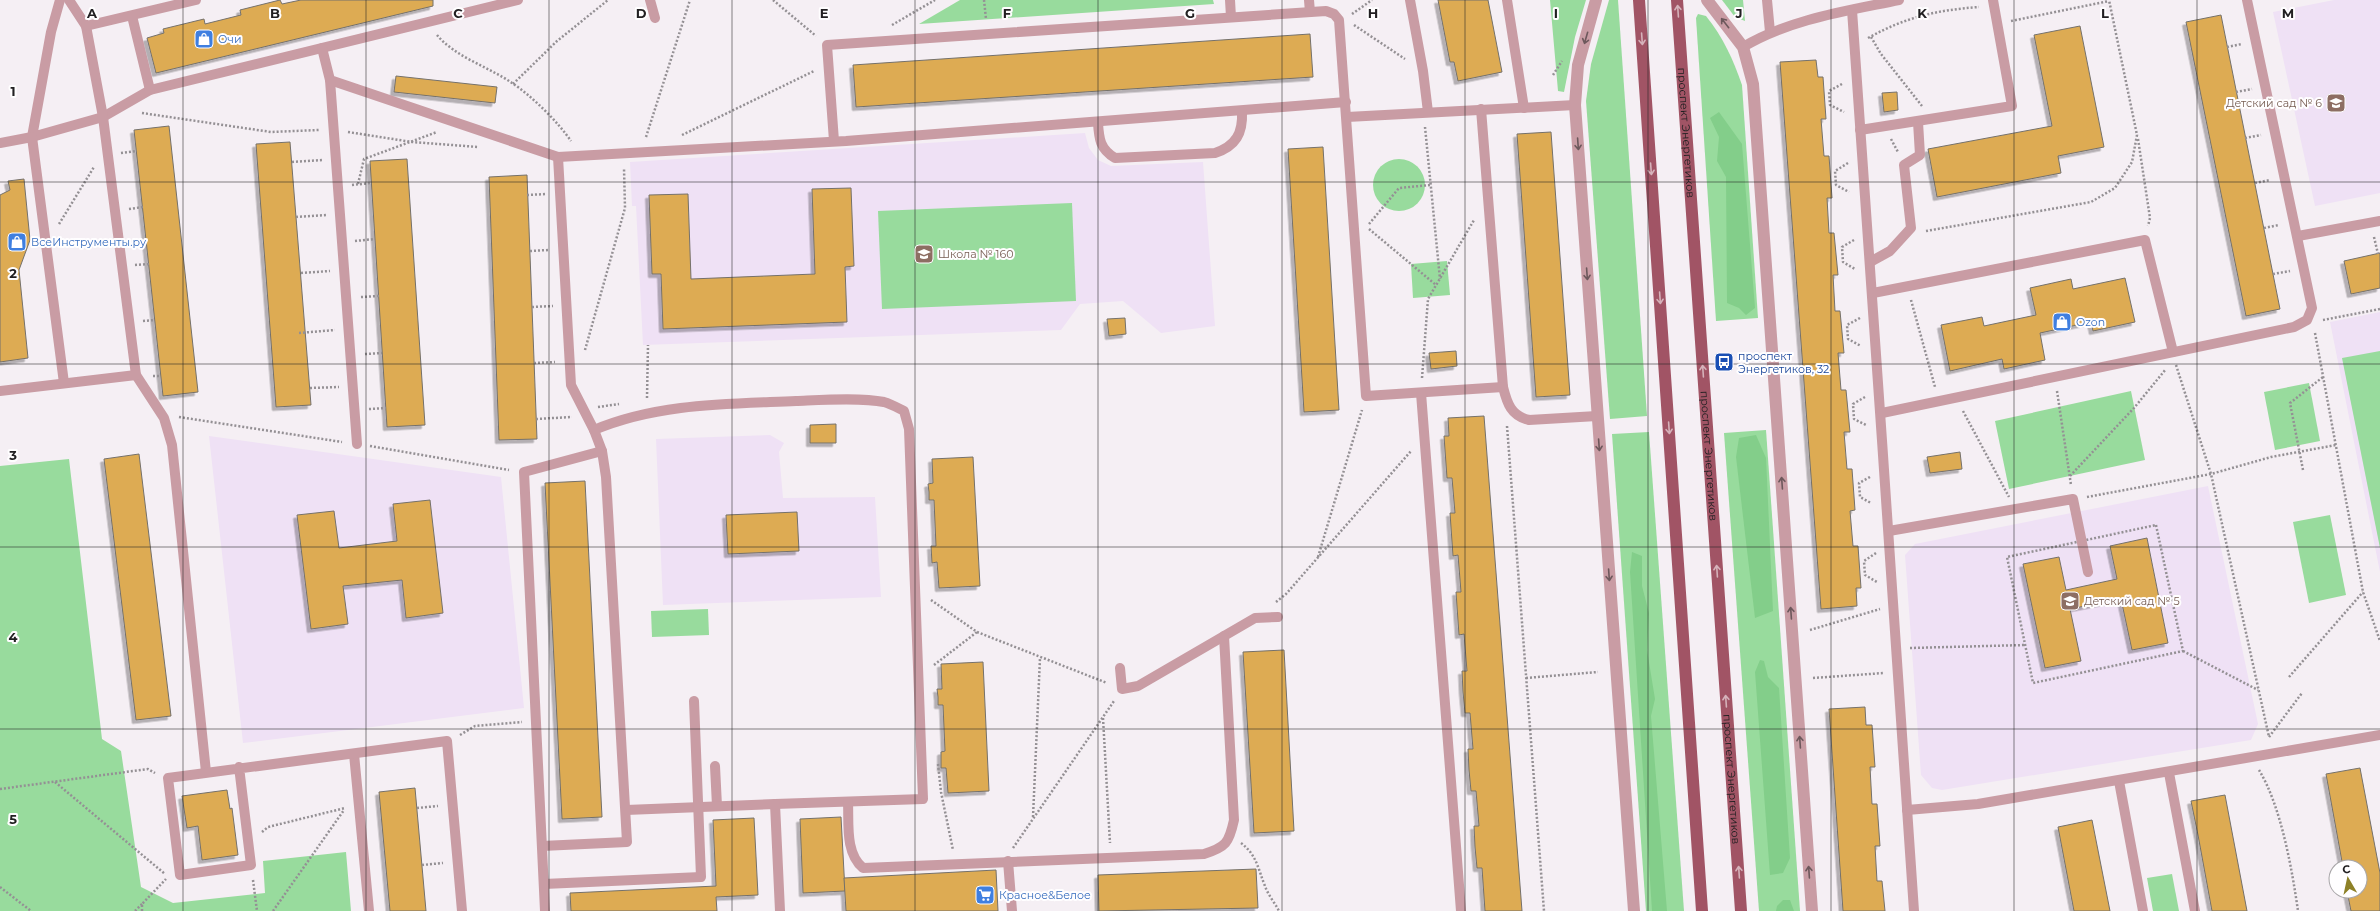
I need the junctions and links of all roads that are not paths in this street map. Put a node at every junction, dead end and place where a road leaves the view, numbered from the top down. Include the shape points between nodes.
1 (60, 0) edge
2 (69, 0) edge
3 (196, 0) edge
4 (518, 0) edge
5 (650, 0) edge
6 (1230, 0) edge
7 (1309, 0) edge
8 (1410, 0) edge
9 (1507, 0) edge
10 (1596, 0) edge
11 (1639, 0) edge
12 (1677, 0) edge
13 (1707, 0) edge
14 (1767, 0) edge
15 (1899, 0) edge
16 (2247, 0) edge
17 (1994, 3) edge
18 (1852, 10) junction
19 (1310, 12) junction
20 (132, 16) junction
21 (1231, 17) junction
22 (655, 18) dead end
23 (86, 26) junction
24 (1770, 32) junction
25 (1743, 47) junction
26 (322, 48) junction
27 (330, 80) junction
28 (150, 90) junction
29 (1346, 102) junction
30 (1575, 105) junction
31 (1524, 108) junction
32 (1481, 110) junction
33 (1242, 112) junction
34 (1428, 112) junction
35 (1347, 116) junction
36 (103, 117) junction
37 (1918, 122) junction
38 (1098, 123) junction
39 (1860, 125) junction
40 (32, 137) junction
41 (834, 141) junction
42 (0, 143) edge
43 (558, 157) junction
44 (2380, 221) edge
45 (2298, 236) junction
46 (1870, 262) junction
47 (1873, 293) junction
48 (2174, 356) junction
49 (136, 375) junction
50 (64, 383) junction
51 (1503, 387) junction
52 (0, 391) edge
53 (1421, 393) junction
54 (1882, 413) junction
55 (1597, 416) junction
56 (594, 430) junction
57 (357, 444) dead end
58 (602, 451) junction
59 (1890, 531) junction
60 (2088, 572) dead end
61 (1278, 617) dead end
62 (1224, 636) junction
63 (1120, 668) dead end
64 (694, 701) dead end
65 (2380, 735) edge
66 (354, 754) junction
67 (715, 766) dead end
68 (239, 768) junction
69 (206, 772) junction
70 (2170, 773) junction
71 (2119, 781) junction
72 (848, 802) junction
73 (775, 804) junction
74 (699, 806) junction
75 (717, 806) junction
76 (626, 810) junction
77 (1907, 810) junction
78 (542, 846) junction
79 (1008, 861) junction
80 (544, 884) junction
81 (369, 911) edge
82 (462, 911) edge
83 (545, 911) edge
84 (780, 911) edge
85 (1012, 911) edge
86 (1461, 911) edge
87 (1634, 911) edge
88 (1702, 911) edge
89 (1741, 911) edge
90 (1812, 911) edge
91 (1914, 911) edge
92 (2143, 911) edge
93 (2195, 911) edge

1 - 40 lane via 50,32
2 - 23 lane
3 - 20 lane
4 - 26 lane
5 - 22 lane
6 - 21 lane
7 - 19 lane
8 - 34 lane
9 - 31 lane
10 -> 30 street via 1578,64
11 -> 88 main road
89 -> 12 main road, проспект Энергетиков
25 -> 13 street
14 - 24 lane
15 - 18 lane
16 - 45 lane
17 - 37 lane via 2012,106
18 - 24 lane via 1790,24
18 - 39 lane
19 - 21 lane
19 - 29 lane via 1326,11 1342,20
20 - 23 lane
20 - 28 lane
21 - 41 lane via 827,45
23 - 36 lane
24 - 25 lane
90 -> 25 street via 1753,84
26 - 27 lane
26 - 28 lane
27 - 43 lane
27 - 57 lane
28 - 36 lane
29 - 33 lane
29 - 35 lane
30 - 31 lane
30 -> 55 street
31 - 32 lane
32 - 34 lane
32 - 51 lane
33 - 38 lane
33 - 38 lane via 1239,136 1225,150 1215,152 1114,158 1105,152 1099,142
34 - 35 lane
35 - 53 lane via 1366,396
36 - 40 lane
36 - 49 lane
37 - 39 lane via 1884,126
37 - 46 lane via 1920,155 1904,165 1911,228 1890,251
38 - 41 lane
39 - 46 lane
40 - 42 lane
40 - 50 lane
41 - 43 lane
43 - 56 lane via 570,385
44 - 45 lane
45 - 48 lane via 2312,308 2310,321
46 - 47 lane
47 - 48 lane via 2145,240
47 - 54 lane
48 - 54 lane
49 - 50 lane
49 - 69 lane via 164,418 172,445
50 - 52 lane
51 - 53 lane
51 - 55 lane via 1508,403 1514,413 1521,418 1529,420
53 - 86 lane
54 - 59 lane
55 -> 87 street
56 - 58 lane
56 - 72 lane via 612,422 650,413 707,404 828,400 884,402 904,411 909,429 924,799
58 - 76 lane via 606,477
58 - 78 lane via 524,472
59 - 60 lane via 2073,499
59 - 77 lane
61 - 62 lane via 1255,618
62 - 63 lane via 1138,686 1122,689
62 - 79 lane via 1234,820 1230,836 1222,848 1204,854
64 - 74 lane
65 - 70 lane
66 - 68 lane
66 - 81 lane
66 - 82 lane via 447,741
67 - 75 lane
68 - 69 lane
68 - 69 lane via 252,865 180,875 168,778
70 - 71 lane
70 - 93 lane
71 - 77 lane via 1978,804
71 - 92 lane
72 - 73 lane
72 - 79 lane via 851,852 854,861 863,868
73 - 75 lane
73 - 84 lane
74 - 75 lane
74 - 76 lane
74 - 80 lane via 701,877
76 - 78 lane via 627,842
77 - 91 lane
78 - 80 lane
79 - 85 lane
80 - 83 lane

